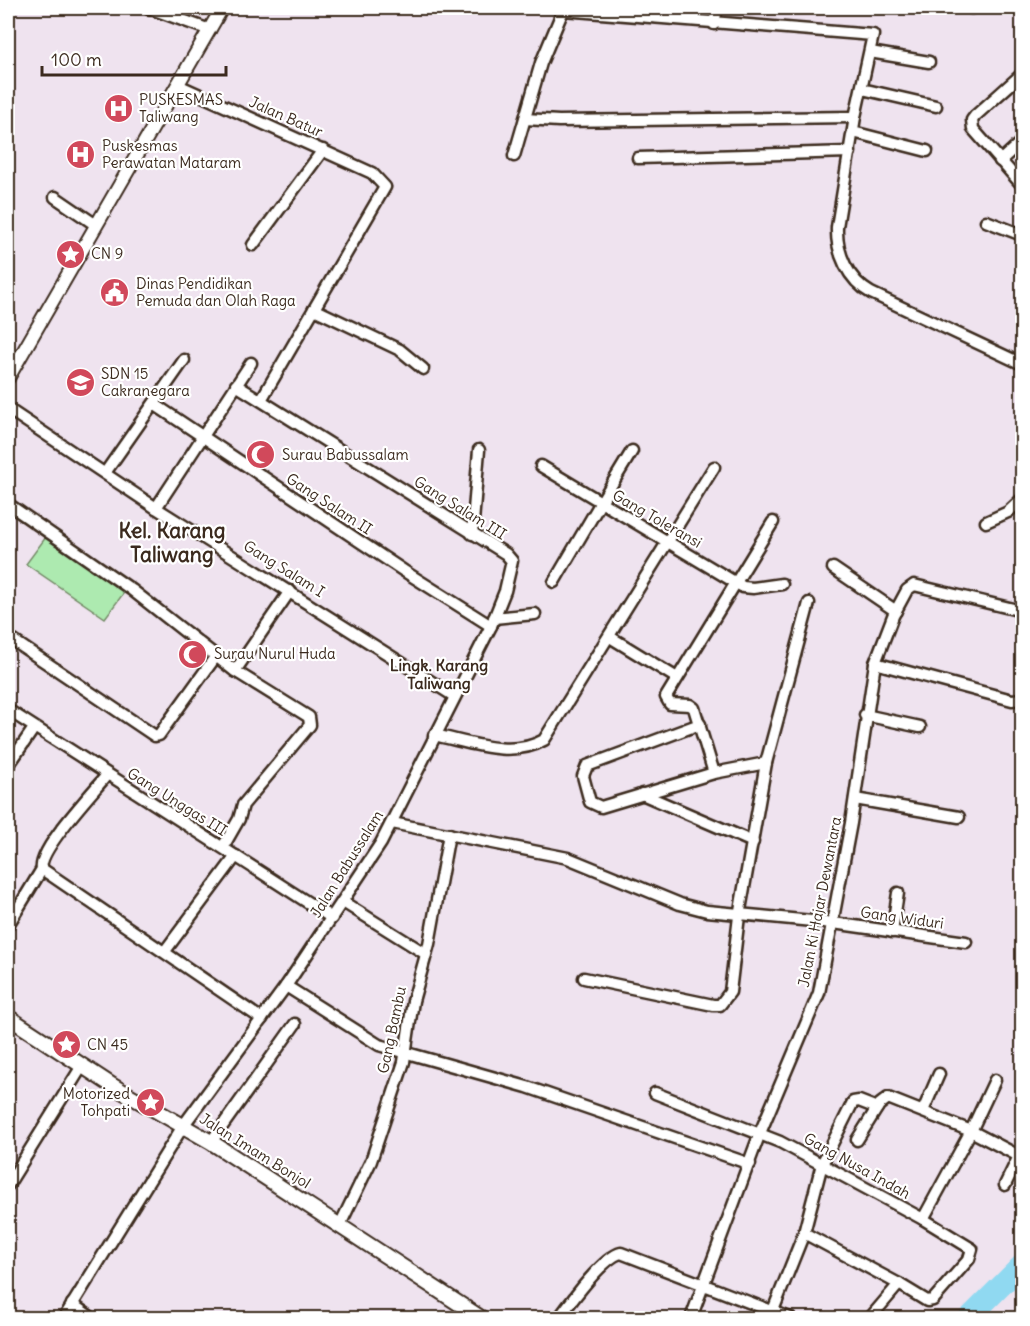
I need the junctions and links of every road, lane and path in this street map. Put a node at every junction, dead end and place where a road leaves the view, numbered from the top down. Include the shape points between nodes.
1 (149, 8) edge
2 (222, 8) edge
3 (717, 8) edge
4 (563, 9) edge
5 (714, 24) junction
6 (210, 30) junction
7 (870, 52) junction
8 (929, 62) dead end
9 (1023, 74) edge
10 (178, 85) junction
11 (862, 89) junction
12 (936, 106) dead end
13 (855, 117) junction
14 (525, 119) junction
15 (853, 132) junction
16 (1023, 141) edge
17 (323, 150) junction
18 (927, 151) dead end
19 (850, 152) junction
20 (514, 156) dead end
21 (638, 158) dead end
22 (1000, 161) junction
23 (1023, 184) edge
24 (55, 197) dead end
25 (986, 221) dead end
26 (96, 225) junction
27 (1023, 235) edge
28 (253, 245) dead end
29 (314, 309) junction
30 (184, 360) dead end
31 (251, 363) dead end
32 (1023, 364) edge
33 (423, 369) dead end
34 (8, 378) edge
35 (236, 385) junction
36 (261, 400) junction
37 (154, 404) junction
38 (8, 409) edge
39 (202, 438) junction
40 (479, 450) dead end
41 (632, 452) dead end
42 (541, 466) dead end
43 (714, 467) dead end
44 (105, 473) junction
45 (1023, 499) edge
46 (601, 502) junction
47 (8, 504) edge
48 (156, 508) junction
49 (773, 522) dead end
50 (986, 522) dead end
51 (472, 534) junction
52 (668, 542) junction
53 (512, 564) joint
54 (833, 568) dead end
55 (554, 582) dead end
56 (737, 583) junction
57 (782, 584) dead end
58 (290, 591) junction
59 (809, 603) dead end
60 (1023, 610) edge
61 (896, 611) junction
62 (536, 614) dead end
63 (492, 622) junction
64 (8, 637) edge
65 (610, 637) junction
66 (216, 656) junction
67 (875, 663) junction
68 (235, 671) junction
69 (677, 678) junction
70 (454, 696) junction
71 (1023, 699) edge
72 (8, 710) edge
73 (865, 715) junction
74 (700, 724) junction
75 (920, 726) dead end
76 (34, 728) junction
77 (434, 735) junction
78 (766, 763) junction
79 (8, 766) edge
80 (714, 773) junction
81 (106, 776) junction
82 (642, 794) junction
83 (855, 799) junction
84 (959, 817) dead end
85 (392, 823) junction
86 (449, 834) junction
87 (753, 842) junction
88 (223, 847) junction
89 (236, 856) junction
90 (42, 869) junction
91 (898, 892) dead end
92 (343, 902) junction
93 (739, 916) junction
94 (332, 918) junction
95 (833, 923) junction
96 (8, 925) edge
97 (892, 932) junction
98 (966, 942) dead end
99 (165, 951) junction
100 (426, 954) junction
101 (584, 978) dead end
102 (286, 986) junction
103 (8, 1017) edge
104 (262, 1019) junction
105 (295, 1024) dead end
106 (406, 1053) junction
107 (82, 1066) junction
108 (939, 1074) dead end
109 (995, 1080) dead end
110 (655, 1094) dead end
111 (877, 1108) junction
112 (923, 1112) junction
113 (183, 1126) junction
114 (971, 1131) junction
115 (760, 1132) junction
116 (857, 1140) dead end
117 (211, 1142) junction
118 (1021, 1153) edge
119 (750, 1164) junction
120 (822, 1164) junction
121 (8, 1185) edge
122 (1005, 1185) dead end
123 (923, 1219) junction
124 (340, 1225) junction
125 (804, 1233) junction
126 (899, 1284) junction
127 (703, 1286) junction
128 (72, 1304) junction
129 (772, 1315) edge
130 (63, 1318) edge
131 (93, 1318) edge
132 (481, 1318) edge
133 (559, 1318) edge
134 (691, 1318) edge
135 (790, 1318) edge
136 (870, 1318) edge

1 - 6 street
2 - 6 street
3 - 5 street
4 - 5 street
4 - 14 street via 541,63
5 - 7 street via 873,35
6 - 10 street
7 - 8 street
7 - 11 street
9 - 22 street via 972,120 973,129
10 - 17 street, Jalan Batur
10 - 26 street
11 - 12 street
11 - 13 street
13 - 14 street
13 - 15 street
14 - 20 street
15 - 18 street
15 - 19 street
16 - 22 street
17 - 28 street
17 - 29 street, Jalan Batur via 379,179 385,187
19 - 21 street
19 - 32 street via 836,240 855,281 871,293
22 - 23 street
24 - 26 street
25 - 27 street
26 - 34 street
29 - 33 street via 400,350
29 - 36 street
30 - 37 street
31 - 35 street
35 - 36 street, Gang Salam III
35 - 39 street
36 - 51 street, Gang Salam III
37 - 39 street, Gang Salam II
37 - 44 street
38 - 44 street, Gang Salam I
39 - 48 street
39 - 63 street, Gang Salam II
40 - 51 street
41 - 46 street
42 - 46 street
43 - 52 street
44 - 48 street, Gang Salam I
45 - 50 street via 1008,512
46 - 52 street, Gang Toleransi
46 - 55 street, Gang Toleransi
47 - 66 street via 132,590
48 - 58 street, Gang Salam I
49 - 56 street
51 - 53 street, Gang Salam III via 506,554
52 - 56 street, Gang Toleransi
52 - 65 street
53 - 63 street, Jalan Babussalam
54 - 61 street
56 - 57 street, Gang Toleransi via 753,588
56 - 69 street
58 - 68 street
58 - 70 street, Gang Salam I
59 - 78 street
60 - 61 street, Jalan Ki Hajar Dewantara via 911,586
61 - 67 street, Jalan Ki Hajar Dewantara
62 - 63 street
63 - 70 street, Jalan Babussalam
64 - 66 street via 157,736
65 - 69 street
65 - 77 street via 550,733 532,746 492,747
66 - 68 street
67 - 71 street via 1012,700
67 - 73 street, Jalan Ki Hajar Dewantara
68 - 88 street via 307,715 310,725 243,805
69 - 74 street via 666,696 667,703 690,705
70 - 77 street, Jalan Babussalam
72 - 76 street, Gang Unggas III
73 - 75 street
73 - 83 street, Jalan Ki Hajar Dewantara
74 - 80 street
74 - 82 street via 587,766 582,776 590,802 597,807
76 - 79 street
76 - 81 street, Gang Unggas III
77 - 85 street, Jalan Babussalam
78 - 80 street
78 - 87 street
80 - 82 street
81 - 88 street, Gang Unggas III
81 - 90 street via 57,835 41,862
82 - 87 street
83 - 84 street
83 - 95 street, Jalan Ki Hajar Dewantara
85 - 86 street, Gang Widuri
85 - 92 street, Jalan Babussalam
86 - 93 street, Gang Widuri via 568,858 680,904
86 - 100 street, Gang Bambu
87 - 93 street
88 - 89 street, Gang Unggas III
89 - 94 street, Gang Unggas III
89 - 99 street
90 - 96 street
90 - 99 street
91 - 97 street
92 - 94 street, Jalan Babussalam
92 - 100 street
93 - 95 street, Gang Widuri
93 - 101 street via 730,992 720,1005
94 - 102 street, Jalan Babussalam
95 - 97 street, Gang Widuri
95 - 115 street, Jalan Ki Hajar Dewantara via 819,993
97 - 98 street, Gang Widuri
99 - 104 street
100 - 106 street, Gang Bambu via 413,1001
102 - 104 street, Jalan Babussalam
102 - 106 street via 369,1040
103 - 107 main road, Jalan Imam Bonjol
104 - 113 street, Jalan Babussalam
105 - 117 street
106 - 119 street via 527,1087
106 - 124 street, Gang Bambu via 371,1161
107 - 113 main road, Jalan Imam Bonjol
107 - 121 street
108 - 112 street
109 - 114 street
110 - 115 street, Gang Nusa Indah
111 - 112 street via 888,1098
111 - 116 street
111 - 120 street via 853,1102
112 - 114 street
113 - 117 main road, Jalan Imam Bonjol
113 - 128 street, Jalan Babussalam
114 - 118 street
114 - 123 street
115 - 119 street, Jalan Ki Hajar Dewantara
115 - 120 street, Gang Nusa Indah
117 - 124 main road, Jalan Imam Bonjol
118 - 122 street
119 - 127 street, Jalan Ki Hajar Dewantara
120 - 123 street, Gang Nusa Indah
120 - 125 street
123 - 126 street, Gang Nusa Indah via 973,1250 939,1294 927,1301
124 - 132 main road, Jalan Imam Bonjol
125 - 126 street
125 - 129 street
126 - 136 street
127 - 129 street
127 - 133 street via 617,1254
127 - 134 street, Jalan Ki Hajar Dewantara
128 - 130 street, Jalan Babussalam
128 - 131 street
129 - 135 street

